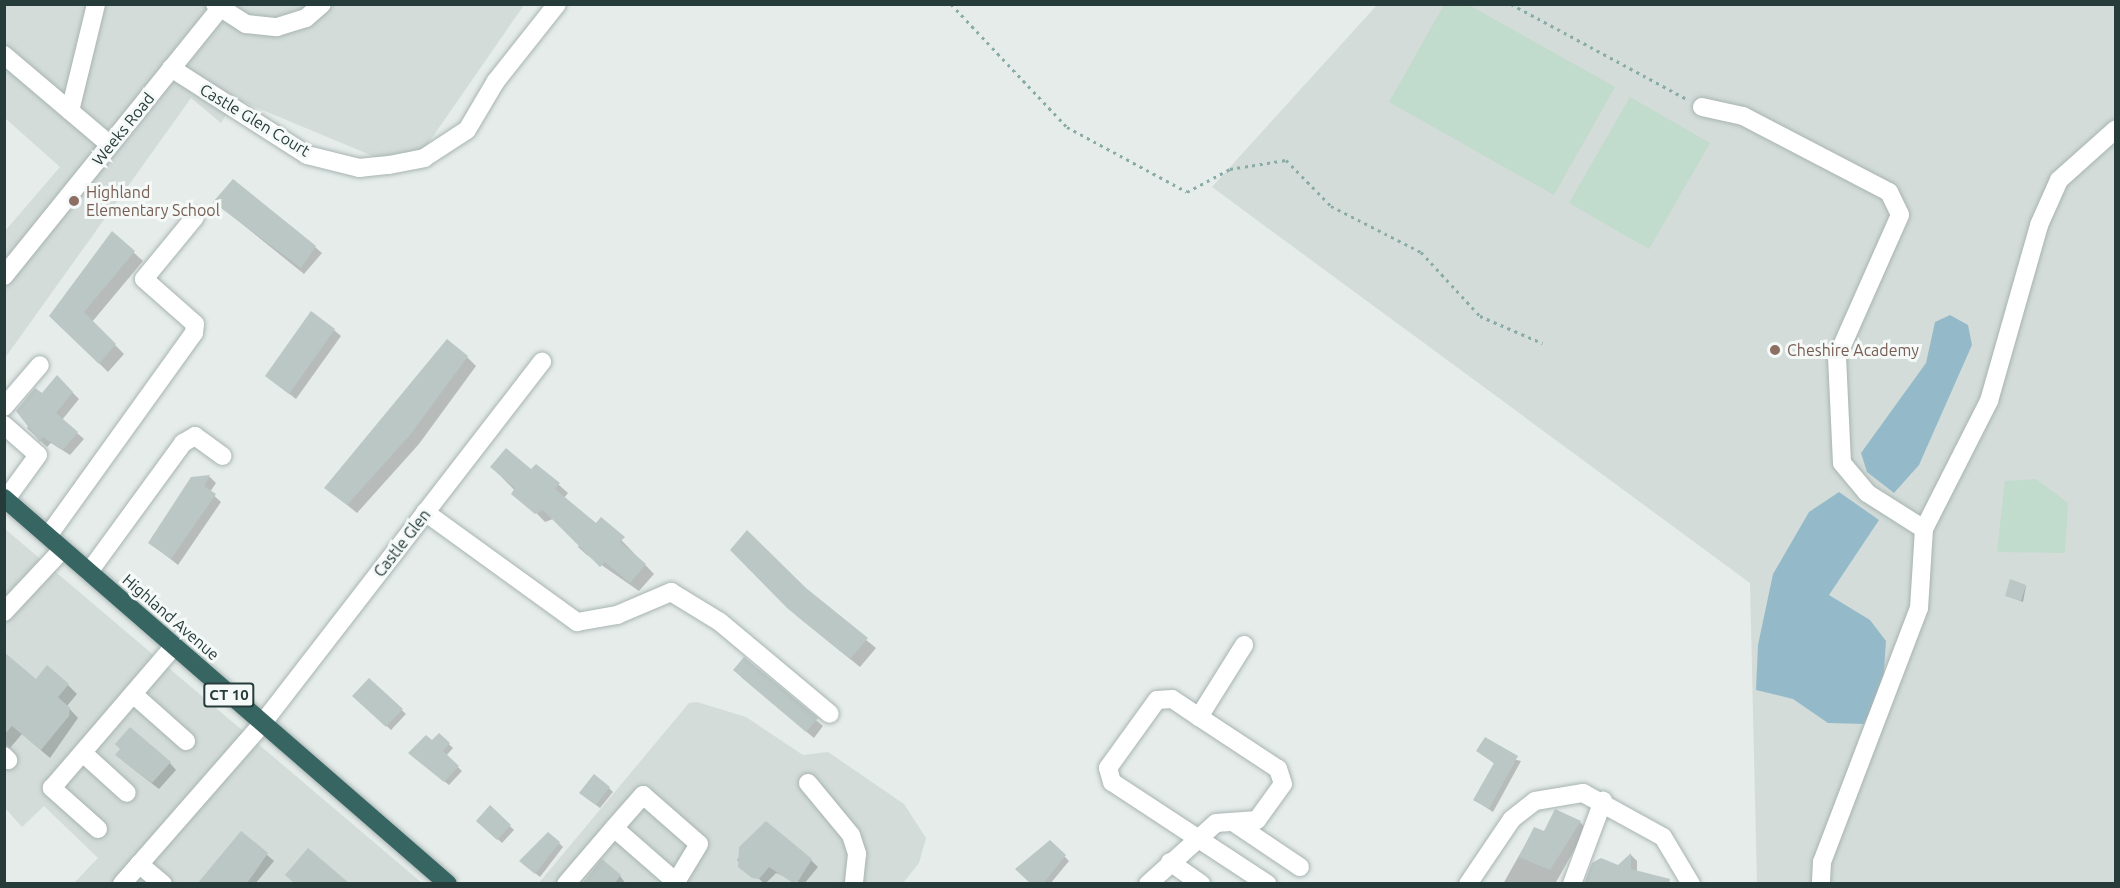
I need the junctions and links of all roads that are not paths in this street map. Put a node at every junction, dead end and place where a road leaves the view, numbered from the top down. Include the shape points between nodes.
1 (96, 4) edge
2 (322, 4) edge
3 (556, 4) edge
4 (217, 7) edge
5 (4, 55) edge
6 (171, 68) junction
7 (1702, 107) road end
8 (70, 111) junction
9 (2115, 129) edge
10 (110, 145) junction
11 (195, 217) dead end
12 (4, 276) edge
13 (542, 362) dead end
14 (40, 365) dead end
15 (4, 407) edge
16 (4, 425) edge
17 (223, 456) dead end
18 (5, 498) edge
19 (426, 512) junction
20 (1924, 529) junction
21 (48, 536) junction
22 (63, 549) junction
23 (89, 572) junction
24 (4, 612) edge
25 (1244, 645) dead end
26 (174, 646) junction
27 (133, 694) junction
28 (830, 714) dead end
29 (1199, 717) junction
30 (262, 724) junction
31 (186, 741) dead end
32 (83, 753) junction
33 (808, 783) dead end
34 (128, 793) dead end
35 (1603, 801) junction
36 (1236, 824) junction
37 (614, 828) junction
38 (98, 829) dead end
39 (1196, 838) junction
40 (1170, 862) junction
41 (139, 864) junction
42 (1300, 867) dead end
43 (676, 883) edge
44 (122, 884) edge
45 (163, 884) edge
46 (448, 884) edge
47 (566, 884) edge
48 (854, 884) edge
49 (1148, 884) edge
50 (1201, 884) edge
51 (1267, 884) edge
52 (1468, 884) edge
53 (1572, 884) edge
54 (1691, 884) edge
55 (1821, 884) edge

1 - 8 street
2 - 4 street, Weeks Road via 306,18 277,27 246,24
3 - 6 street, Castle Glen Court via 496,81 467,130 424,158 389,165 359,168 307,154
4 - 6 street, Weeks Road
5 - 8 street
6 - 10 street, Weeks Road
7 - 20 street via 1743,116 1888,192 1900,215 1837,357 1842,463 1867,493
8 - 10 street
9 - 20 street via 2059,180 2039,225 1989,401
10 - 12 street, Weeks Road
11 - 21 street via 144,279 195,324 194,333
13 - 19 street, Castle Glen
14 - 15 street
16 - 18 street via 38,454
17 - 23 street via 195,436 183,443
18 - 21 highway, Highland Avenue / CT 10
19 - 28 street via 577,622 617,615 670,592 720,622
19 - 30 street, Castle Glen
20 - 55 street via 1920,608 1822,862
21 - 22 highway, Highland Avenue / CT 10
22 - 23 highway, Highland Avenue / CT 10
22 - 24 street
23 - 26 highway, Highland Avenue / CT 10
25 - 29 street
26 - 27 street
26 - 30 highway, Highland Avenue / CT 10
27 - 31 street
27 - 32 street
29 - 36 street via 1278,769 1283,784 1257,820
29 - 39 street via 1172,699 1157,700 1108,768 1112,782
30 - 41 street, Castle Glen
30 - 46 highway, Highland Avenue / CT 10
32 - 34 street
32 - 38 street via 52,788
33 - 48 street via 851,835 857,854
35 - 52 street via 1583,793 1535,801 1512,819
35 - 53 street
35 - 54 street via 1663,837
36 - 39 street via 1216,823
36 - 42 street
37 - 43 street
37 - 43 street via 643,795 699,844
37 - 47 street
39 - 40 street
39 - 51 street
40 - 49 street
40 - 50 street
41 - 44 street, Castle Glen
41 - 45 street

